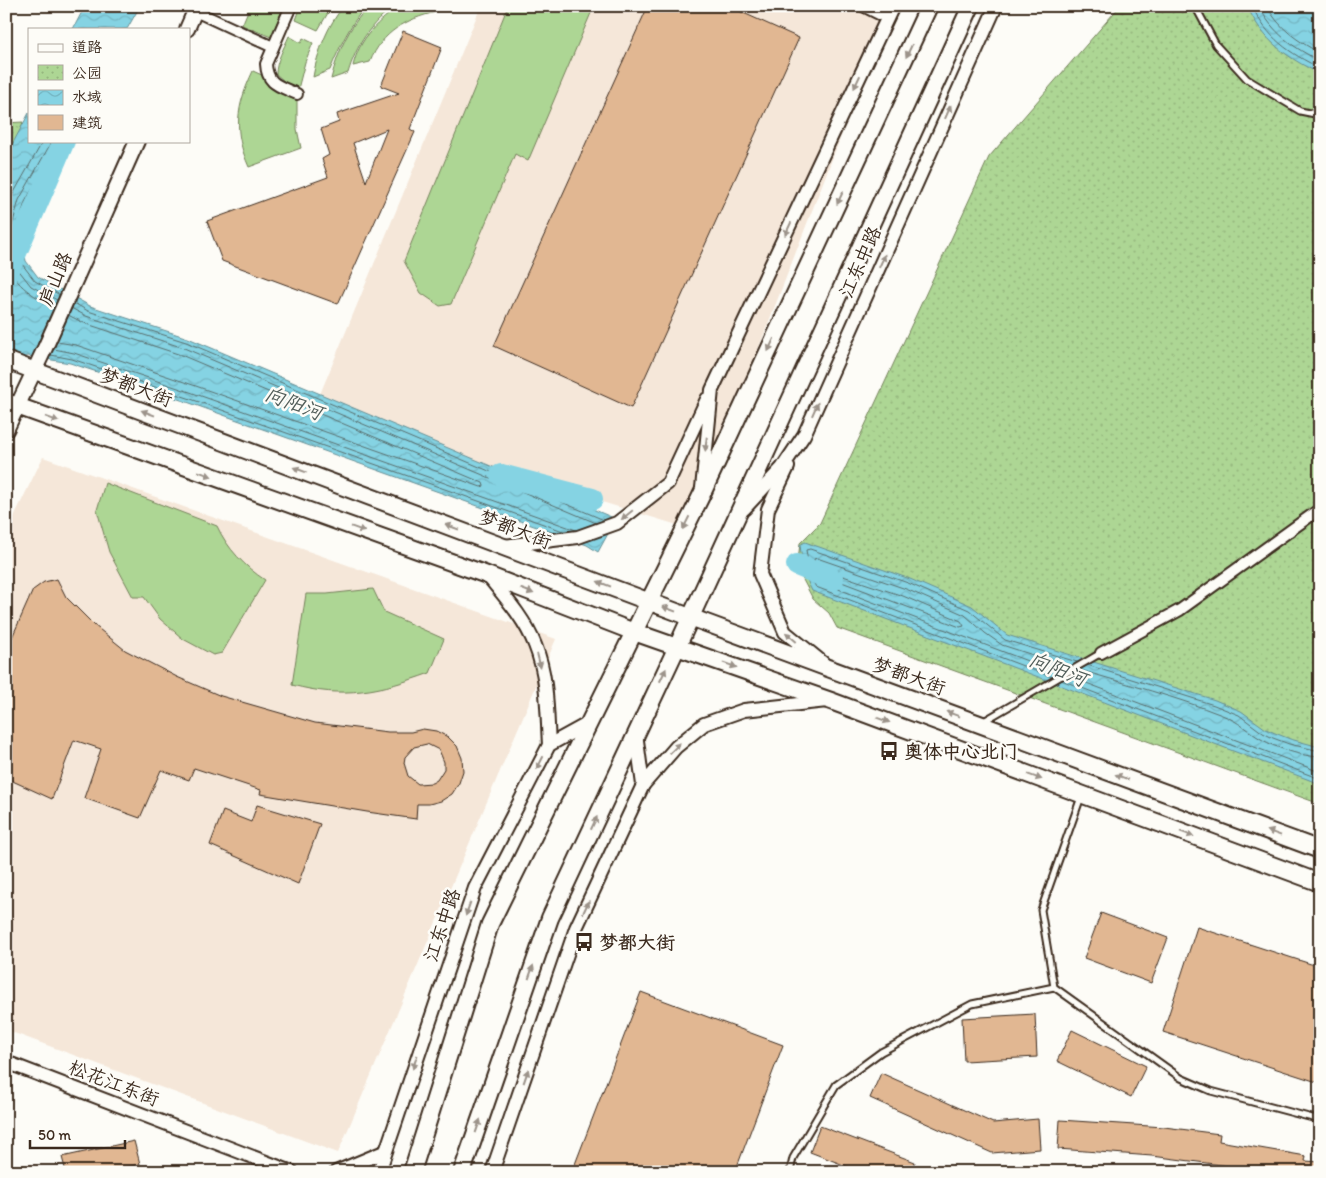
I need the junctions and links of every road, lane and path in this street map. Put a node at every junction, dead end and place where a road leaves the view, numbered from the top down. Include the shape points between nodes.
1 (291, 6) edge
2 (863, 6) edge
3 (929, 6) edge
4 (972, 6) edge
5 (996, 6) edge
6 (1195, 6) edge
7 (196, 9) edge
8 (890, 12) edge
9 (187, 28) edge
10 (273, 47) junction
11 (297, 94) dead end
12 (1320, 115) edge
13 (136, 142) edge
14 (12, 362) edge
15 (34, 371) junction
16 (712, 390) junction
17 (12, 404) edge
18 (6, 430) edge
19 (804, 435) junction
20 (701, 496) junction
21 (1320, 509) edge
22 (735, 518) junction
23 (504, 546) junction
24 (488, 575) junction
25 (650, 601) junction
26 (690, 617) junction
27 (634, 632) junction
28 (677, 647) junction
29 (1101, 653) joint
30 (829, 668) junction
31 (831, 701) junction
32 (589, 723) junction
33 (979, 724) junction
34 (636, 733) junction
35 (549, 745) junction
36 (643, 785) junction
37 (1082, 794) junction
38 (1320, 850) edge
39 (1320, 883) edge
40 (1054, 987) junction
41 (6, 1062) edge
42 (1320, 1120) edge
43 (384, 1152) junction
44 (292, 1172) edge
45 (336, 1172) edge
46 (379, 1172) edge
47 (412, 1172) edge
48 (462, 1172) edge
49 (492, 1172) edge
50 (790, 1172) edge

1 - 10 street
2 - 8 street
3 -> 20 main road
4 - 22 main road, 江东中路
19 -> 5 street, 江东中路
6 - 12 lane via 1216,45 1246,79 1300,111
7 - 9 main road
7 - 10 street
8 -> 16 street
10 - 11 street via 266,64 270,80
13 - 15 main road, 庐山路
14 - 15 main road, 梦都大街
15 - 17 main road, 庐山路
23 -> 15 main road, 梦都大街
16 -> 20 street
16 -> 23 street via 668,483 617,523 578,538
17 - 18 main road, 庐山路
17 -> 24 main road
19 - 22 street, 江东中路 via 782,468
30 -> 19 street via 785,632 760,574 768,508
20 -> 25 main road
21 - 29 street via 1180,610
22 - 26 main road, 江东中路
25 -> 23 main road, 梦都大街
24 -> 27 main road
24 -> 35 street via 516,610 535,646 546,690
26 -> 25 main road, 梦都大街
25 - 27 main road
26 - 28 main road, 江东中路
26 - 30 main road, 梦都大街
27 - 28 main road
27 - 32 main road
28 -> 31 main road
34 -> 28 main road, 江东中路
29 - 33 lane
33 -> 30 main road, 梦都大街
36 -> 31 street via 676,746 704,724 744,710
31 -> 37 main road
32 - 35 street
32 - 47 main road via 490,924
38 -> 33 main road, 梦都大街
34 - 36 street
48 -> 34 main road, 江东中路 via 550,918
35 -> 43 street, 江东中路 via 476,888
49 -> 36 street via 576,928
37 -> 39 main road
37 - 40 lane via 1041,910
40 - 42 lane via 1181,1078 1211,1091
40 - 50 lane via 972,1004 881,1052 836,1085 793,1158
41 - 44 street, 松花江东街
43 - 45 street
43 - 46 street, 江东中路

